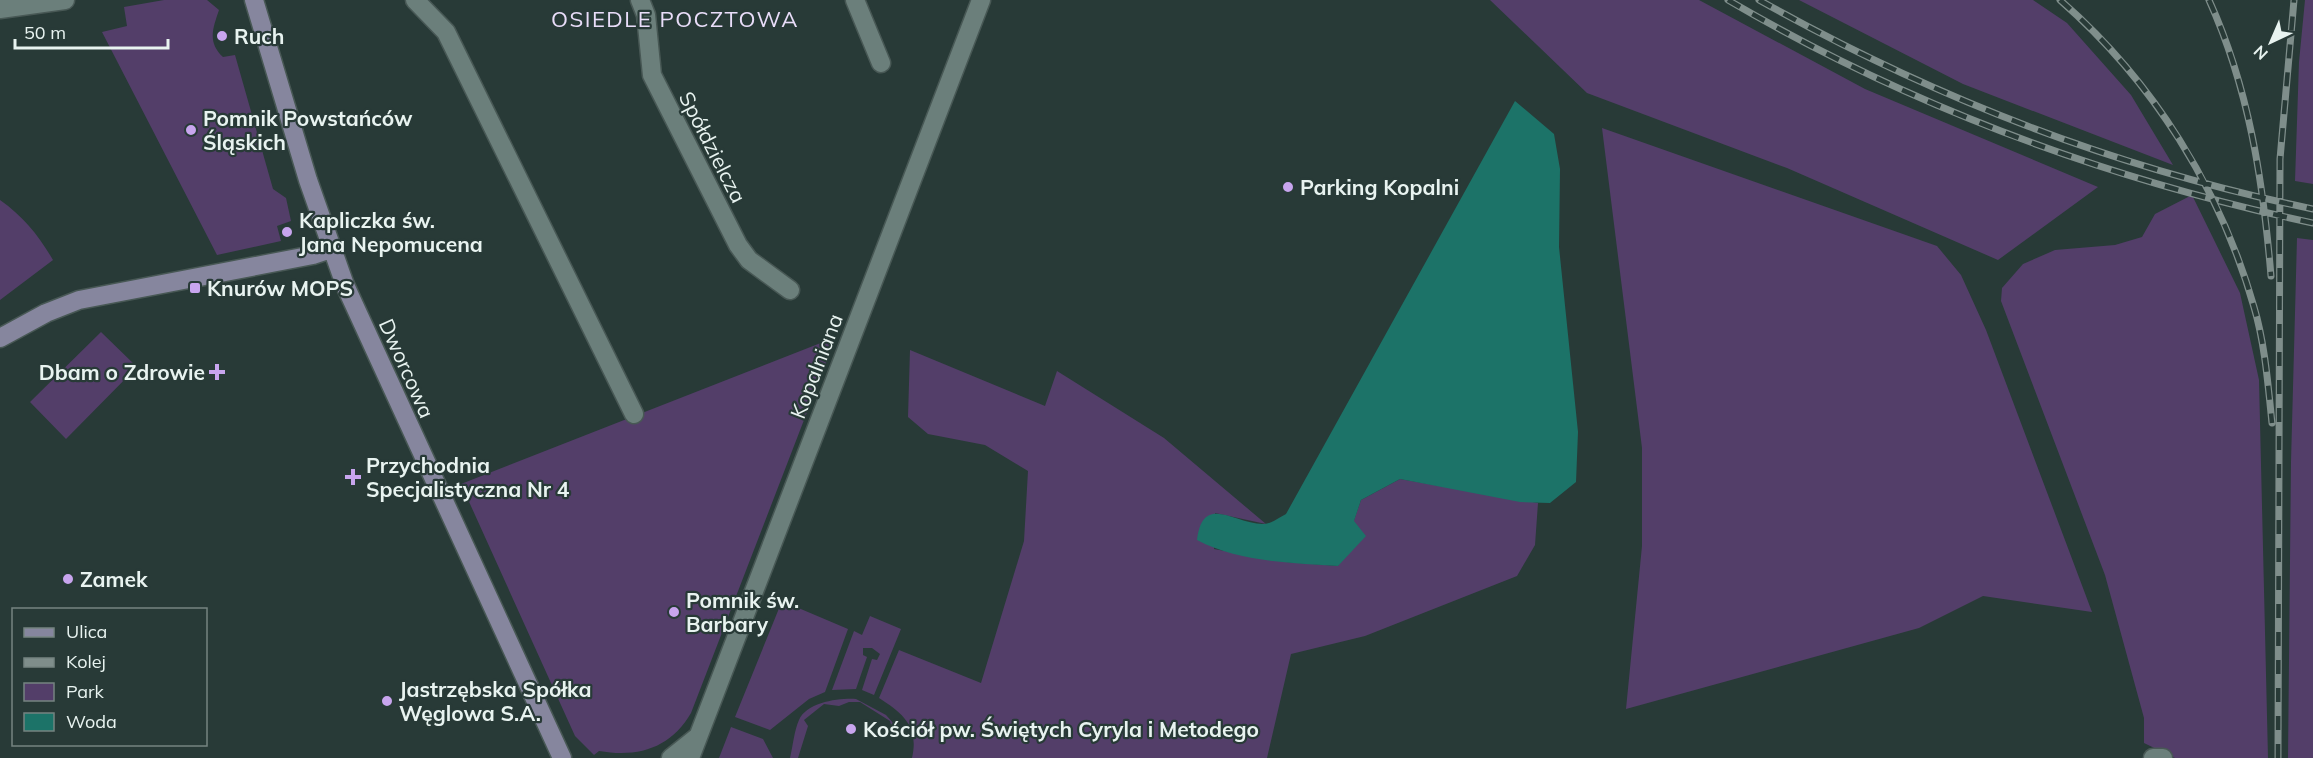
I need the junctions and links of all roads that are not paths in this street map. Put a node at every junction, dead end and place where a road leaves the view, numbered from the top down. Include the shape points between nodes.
1 (65, 0) edge
2 (254, 0) edge
3 (415, 0) edge
4 (640, 0) edge
5 (855, 0) edge
6 (981, 0) edge
7 (0, 9) edge
8 (881, 63) dead end
9 (331, 249) junction
10 (790, 290) dead end
11 (0, 338) edge
12 (634, 414) dead end
13 (555, 740) junction
14 (694, 750) edge
15 (564, 758) edge
16 (573, 758) edge
17 (671, 758) edge
18 (2153, 758) edge
19 (2163, 758) edge

1 - 7 street
2 - 9 main road, Dworcowa
3 - 12 street via 446,32
4 - 10 street, Spółdzielcza via 646,15 652,75 738,245 749,260
5 - 8 street
6 - 14 street, Kopalniana
9 - 11 main road via 80,300
9 - 13 main road, Dworcowa via 393,393
13 - 15 main road, Dworcowa
13 - 16 street
14 - 17 street
18 - 19 street

